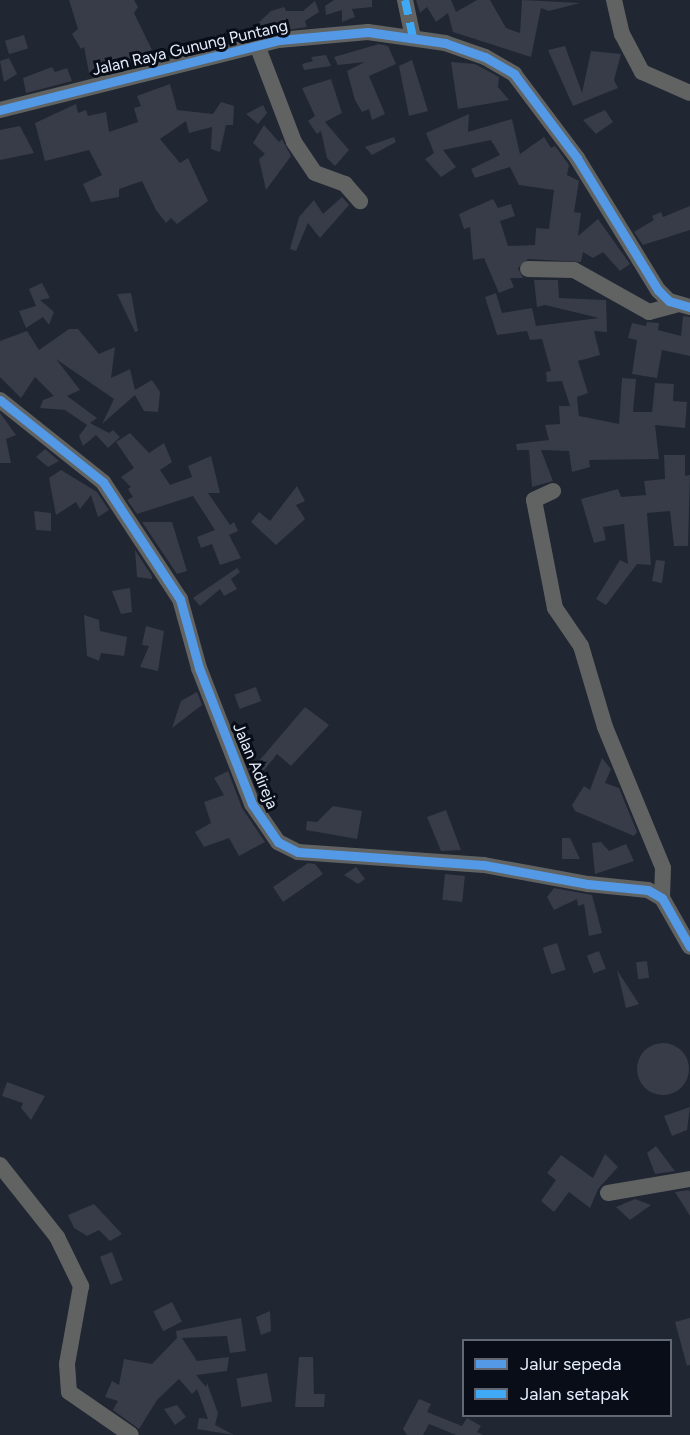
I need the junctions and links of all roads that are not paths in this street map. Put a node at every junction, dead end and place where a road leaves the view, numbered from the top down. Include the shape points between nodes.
1 (405, 0) edge
2 (614, 0) edge
3 (413, 37) junction
4 (257, 45) junction
5 (690, 93) edge
6 (0, 110) edge
7 (360, 201) dead end
8 (528, 269) dead end
9 (683, 306) edge
10 (0, 400) edge
11 (553, 490) dead end
12 (662, 898) junction
13 (690, 947) edge
14 (0, 1164) edge
15 (690, 1179) edge
16 (608, 1193) dead end
17 (131, 1435) edge

1 - 3 street
2 - 5 street via 622,34 642,72
3 - 4 street, Jalan Raya Gunung Puntang via 368,32
3 - 9 street, Jalan Raya Gunung Puntang via 485,57 514,74 577,159 658,290
4 - 6 street, Jalan Raya Gunung Puntang
4 - 7 street via 294,142 315,173 345,184
8 - 9 street via 574,270 649,312
10 - 12 street, Jalan Adireja via 103,482 180,599 199,668 252,804 278,842 298,852 484,865 588,884 648,890
11 - 12 street via 534,500 555,608 581,646 609,737 663,868
12 - 13 street
14 - 17 street via 57,1237 81,1286 67,1364 69,1392
15 - 16 street

